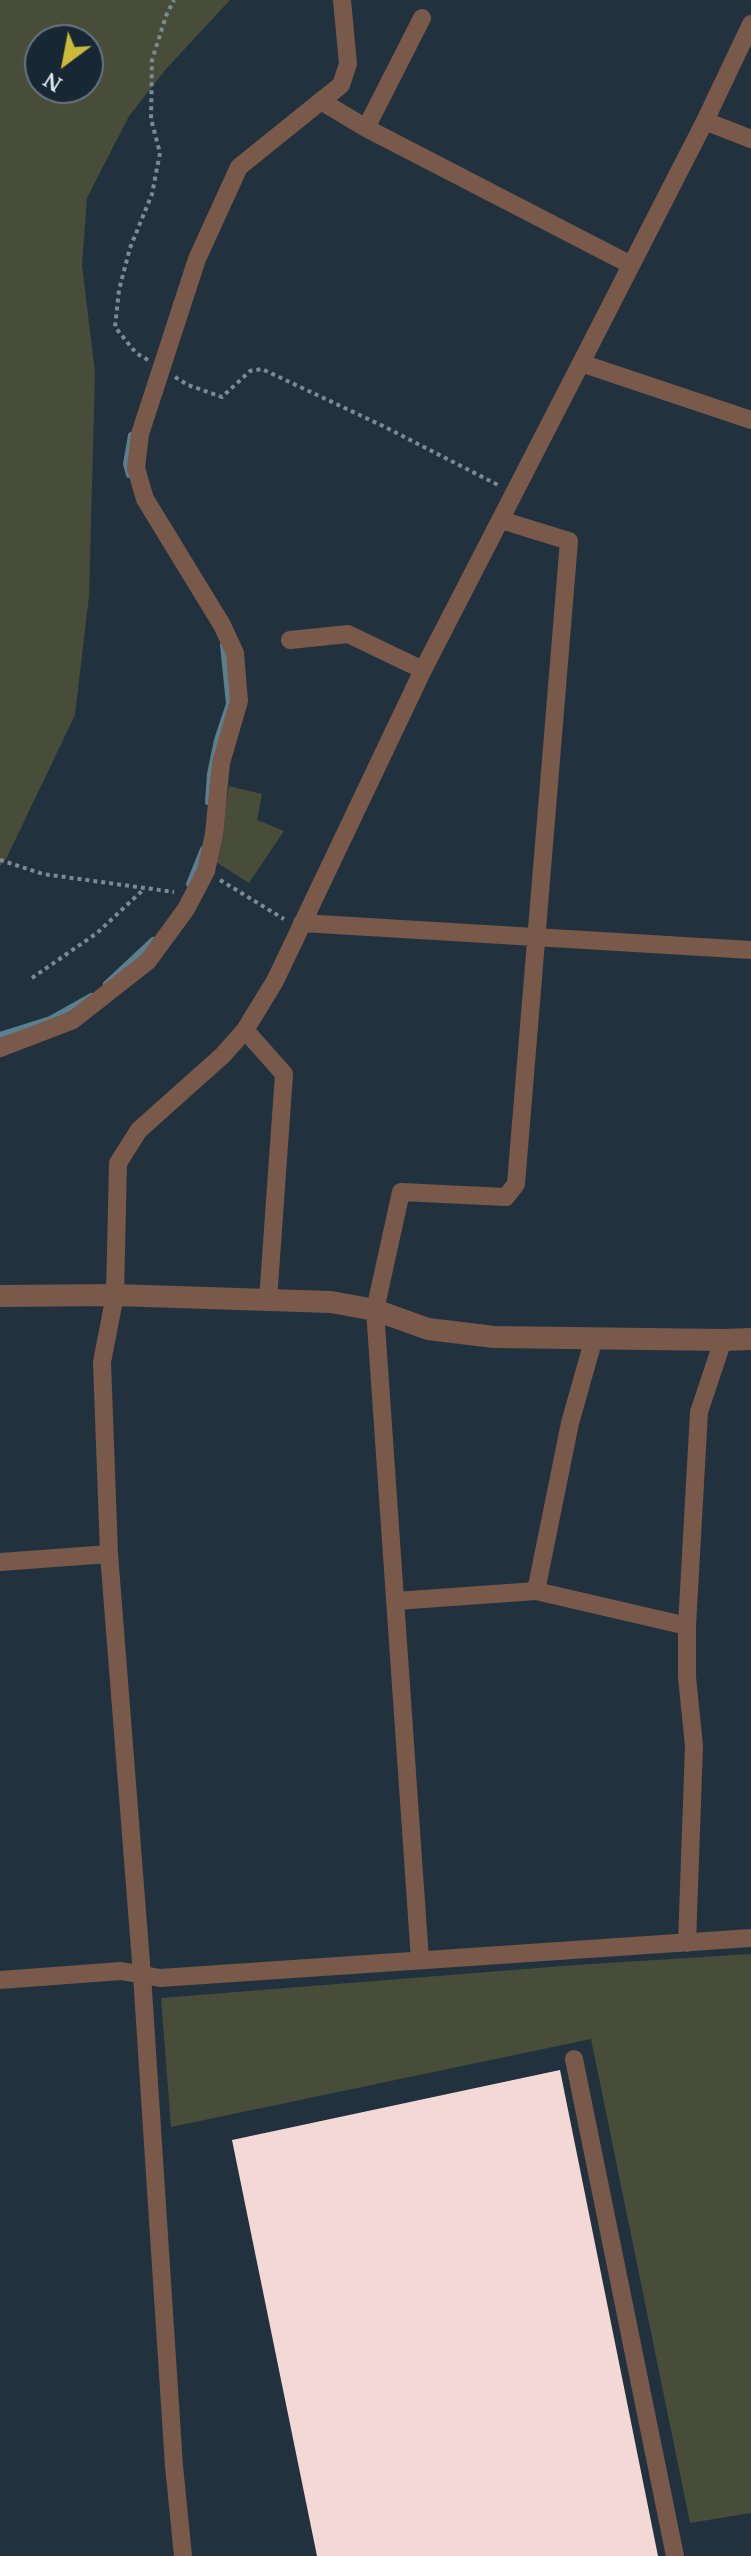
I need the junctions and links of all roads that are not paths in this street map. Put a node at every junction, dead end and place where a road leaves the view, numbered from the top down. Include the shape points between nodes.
1 (342, 0) edge
2 (422, 18) dead end
3 (751, 24) edge
4 (321, 101) junction
5 (705, 121) junction
6 (366, 128) junction
7 (751, 139) edge
8 (631, 265) junction
9 (581, 363) junction
10 (751, 420) edge
11 (501, 520) junction
12 (290, 640) dead end
13 (423, 670) junction
14 (302, 923) junction
15 (538, 938) junction
16 (751, 950) edge
17 (245, 1030) junction
18 (0, 1048) edge
19 (115, 1295) junction
20 (0, 1296) edge
21 (268, 1300) junction
22 (375, 1310) junction
23 (594, 1338) junction
24 (751, 1339) edge
25 (723, 1340) junction
26 (109, 1554) junction
27 (0, 1562) edge
28 (536, 1591) junction
29 (396, 1601) junction
30 (687, 1626) junction
31 (751, 1938) edge
32 (687, 1943) junction
33 (420, 1960) junction
34 (142, 1975) junction
35 (0, 1980) edge
36 (574, 2059) dead end
37 (183, 2556) edge
38 (675, 2556) edge

1 - 4 street via 348,64 341,85
2 - 6 street
3 - 5 street
4 - 6 street
4 - 18 street via 239,167 197,259 140,434 136,468 145,499 235,653 239,701 221,763 206,871 148,961 119,986 73,1020
5 - 7 street
5 - 8 street
6 - 8 street
8 - 9 street
9 - 10 street
9 - 11 street
11 - 13 street
11 - 15 street via 569,541
12 - 13 street via 348,634
13 - 14 street
14 - 15 street
14 - 17 street
15 - 16 street
15 - 22 street via 516,1184 506,1197 401,1192
17 - 19 street via 139,1130 118,1163
17 - 21 street via 284,1074
19 - 20 street
19 - 21 street
19 - 26 street via 102,1362
21 - 22 street
22 - 23 street via 428,1329 494,1337
22 - 29 street
23 - 25 street
23 - 28 street via 570,1423
24 - 25 street
25 - 30 street via 699,1412
26 - 27 street
26 - 34 street
28 - 29 street
28 - 30 street
29 - 33 street
30 - 32 street via 694,1746
31 - 32 street
32 - 33 street
33 - 34 street
34 - 35 street via 121,1971
34 - 37 street
36 - 38 street

